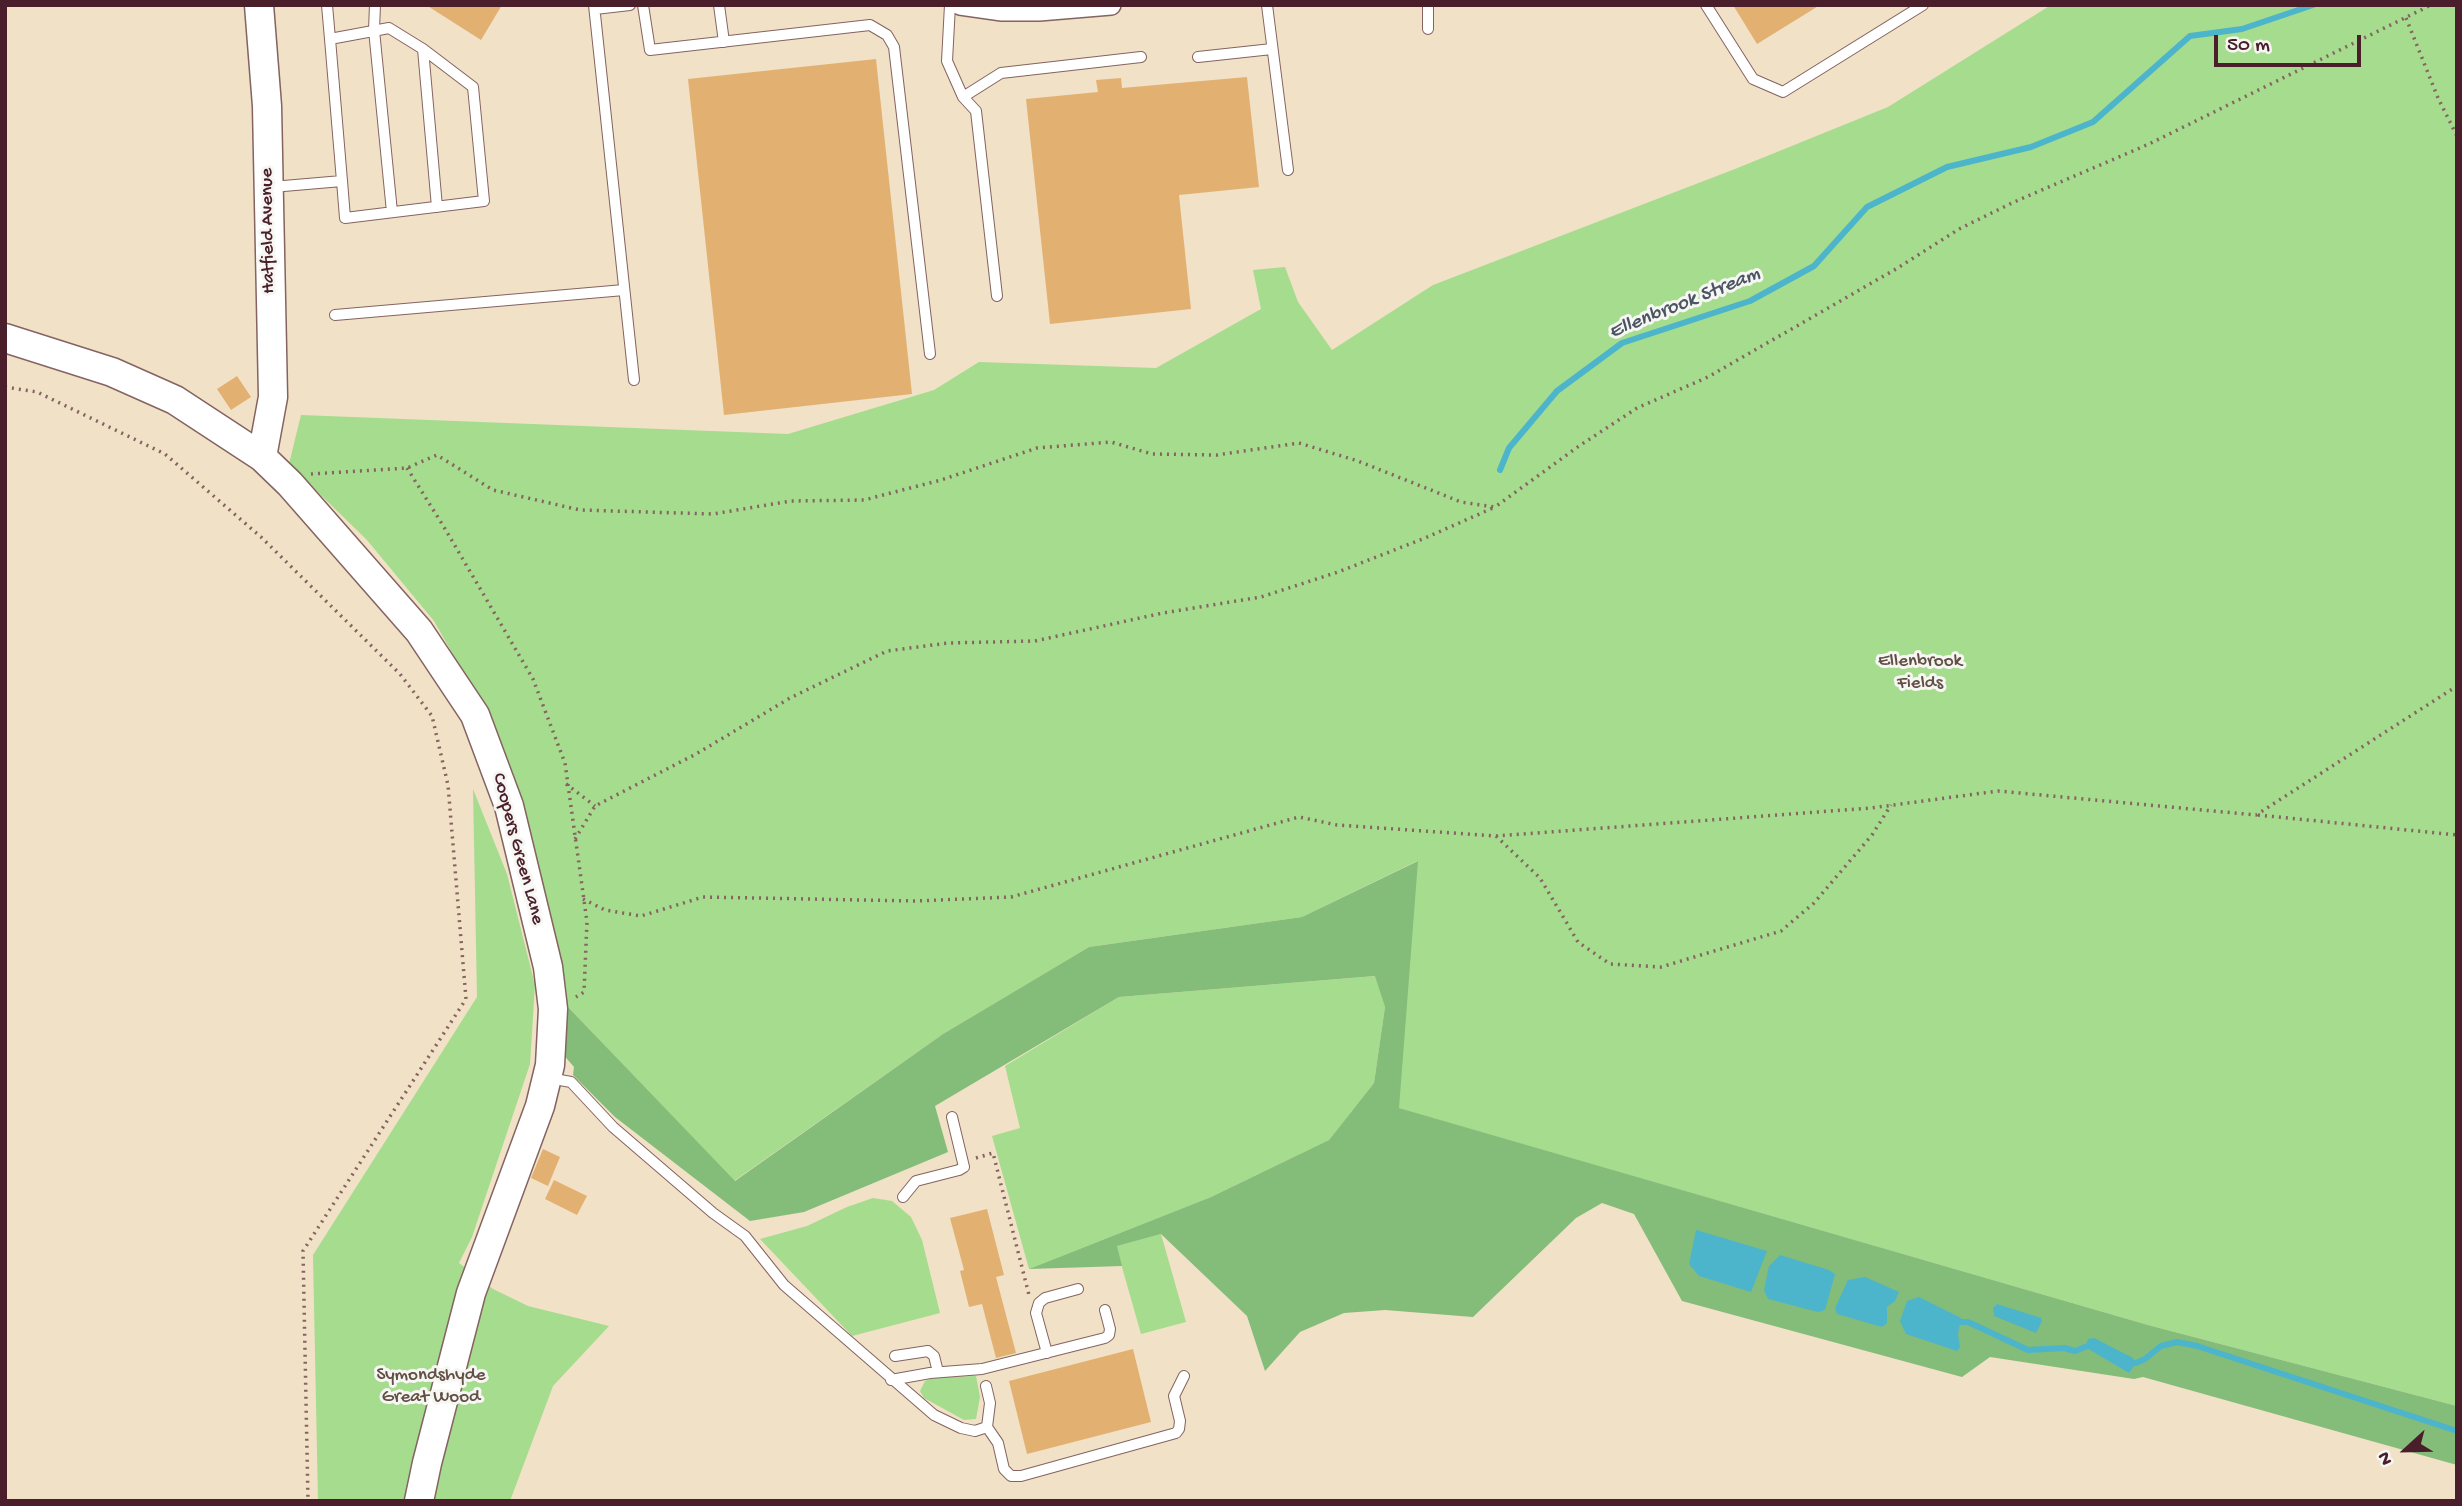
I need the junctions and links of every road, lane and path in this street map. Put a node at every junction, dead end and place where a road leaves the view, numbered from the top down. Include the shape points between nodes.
1 (259, 5) edge
2 (327, 5) edge
3 (375, 5) edge
4 (630, 5) edge
5 (643, 5) edge
6 (719, 5) edge
7 (950, 5) edge
8 (960, 5) edge
9 (1111, 5) edge
10 (1267, 5) edge
11 (1428, 5) edge
12 (1706, 5) edge
13 (1923, 5) edge
14 (2431, 5) edge
15 (595, 7) edge
16 (1039, 8) edge
17 (2406, 18) junction
18 (1428, 29) dead end
19 (374, 30) junction
20 (330, 38) junction
21 (724, 42) junction
22 (422, 49) junction
23 (1272, 49) junction
24 (1141, 57) dead end
25 (1198, 57) dead end
26 (963, 97) junction
27 (2457, 136) edge
28 (1288, 170) dead end
29 (342, 180) junction
30 (268, 187) junction
31 (437, 207) junction
32 (392, 212) junction
33 (624, 290) junction
34 (997, 296) dead end
35 (335, 315) dead end
36 (5, 338) edge
37 (930, 354) dead end
38 (634, 380) dead end
39 (5, 387) edge
40 (262, 457) junction
41 (407, 468) junction
42 (290, 484) junction
43 (1494, 507) junction
44 (2457, 686) edge
45 (566, 784) junction
46 (1891, 805) junction
47 (595, 806) junction
48 (2256, 815) junction
49 (1496, 835) junction
50 (2457, 835) edge
51 (575, 839) junction
52 (583, 899) junction
53 (553, 1009) junction
54 (548, 1078) junction
55 (952, 1117) dead end
56 (964, 1161) junction
57 (903, 1197) dead end
58 (1078, 1289) dead end
59 (1039, 1303) junction
60 (1105, 1310) dead end
61 (1047, 1353) junction
62 (895, 1356) dead end
63 (938, 1372) junction
64 (1184, 1376) dead end
65 (891, 1380) junction
66 (986, 1386) dead end
67 (987, 1427) junction
68 (308, 1501) edge
69 (419, 1501) edge

1 - 30 street, Hatfield Avenue
2 - 20 lane
3 - 19 lane
4 - 15 lane
5 - 21 lane via 650,50
6 - 21 lane
7 - 26 lane via 947,61
8 - 16 street via 1002,11
9 - 16 street
10 - 23 lane
11 - 18 lane
12 - 13 lane via 1753,79 1783,92
14 - 17 path
15 - 33 lane
17 - 27 path
17 - 43 path via 2149,144 1959,229 1708,377 1637,408
19 - 20 lane
19 - 22 lane via 389,27
19 - 32 lane
20 - 29 lane
21 - 37 lane via 870,25 887,35 894,47
22 - 31 lane
22 - 31 lane via 472,87 484,201
23 - 25 lane
23 - 28 lane
24 - 26 lane via 1001,73
26 - 34 lane via 976,111
29 - 30 lane
29 - 32 lane via 345,218
30 - 40 street, Hatfield Avenue via 273,397
31 - 32 lane
33 - 35 lane
33 - 38 lane
36 - 40 street, Coopers Green Lane via 112,372 175,400
39 - 68 path via 37,392 164,454 261,537 390,664 432,716 448,785 466,999 303,1251
40 - 42 street, Coopers Green Lane
41 - 42 path via 300,475
41 - 43 path via 437,456 493,490 580,510 713,514 792,501 863,500 1037,448 1111,442 1152,454 1217,455 1299,443 1461,502
41 - 45 path via 533,679 565,763
42 - 53 street, Coopers Green Lane via 419,631 475,715 509,806 545,955
43 - 47 path via 1338,572 1261,597 1035,641 948,642 887,651 790,698
44 - 48 path
45 - 47 path
45 - 51 path
46 - 48 path via 1998,791
46 - 49 path
46 - 49 path via 1872,835 1814,903 1781,931 1661,967 1610,964 1578,942 1540,878
47 - 51 path
48 - 50 path
49 - 52 path via 1338,825 1299,817 1011,897 915,901 703,897 641,916 606,910
51 - 52 path
52 - 53 path via 587,922 584,992
53 - 54 street, Coopers Green Lane
54 - 65 lane via 571,1082 614,1127 745,1236 784,1285
54 - 69 street, Coopers Green Lane via 471,1293
55 - 56 lane
56 - 57 lane via 959,1170 916,1181
56 - 59 path via 993,1153 1027,1294
58 - 59 lane
59 - 61 lane via 1036,1313
60 - 61 lane via 1109,1335
61 - 63 lane via 982,1369
62 - 63 lane via 928,1351
63 - 65 lane
64 - 67 lane via 1174,1396 1180,1421 1176,1433 1021,1476 1011,1476 1004,1469 998,1443
65 - 67 lane via 934,1415 961,1428 975,1431
66 - 67 lane via 990,1403

